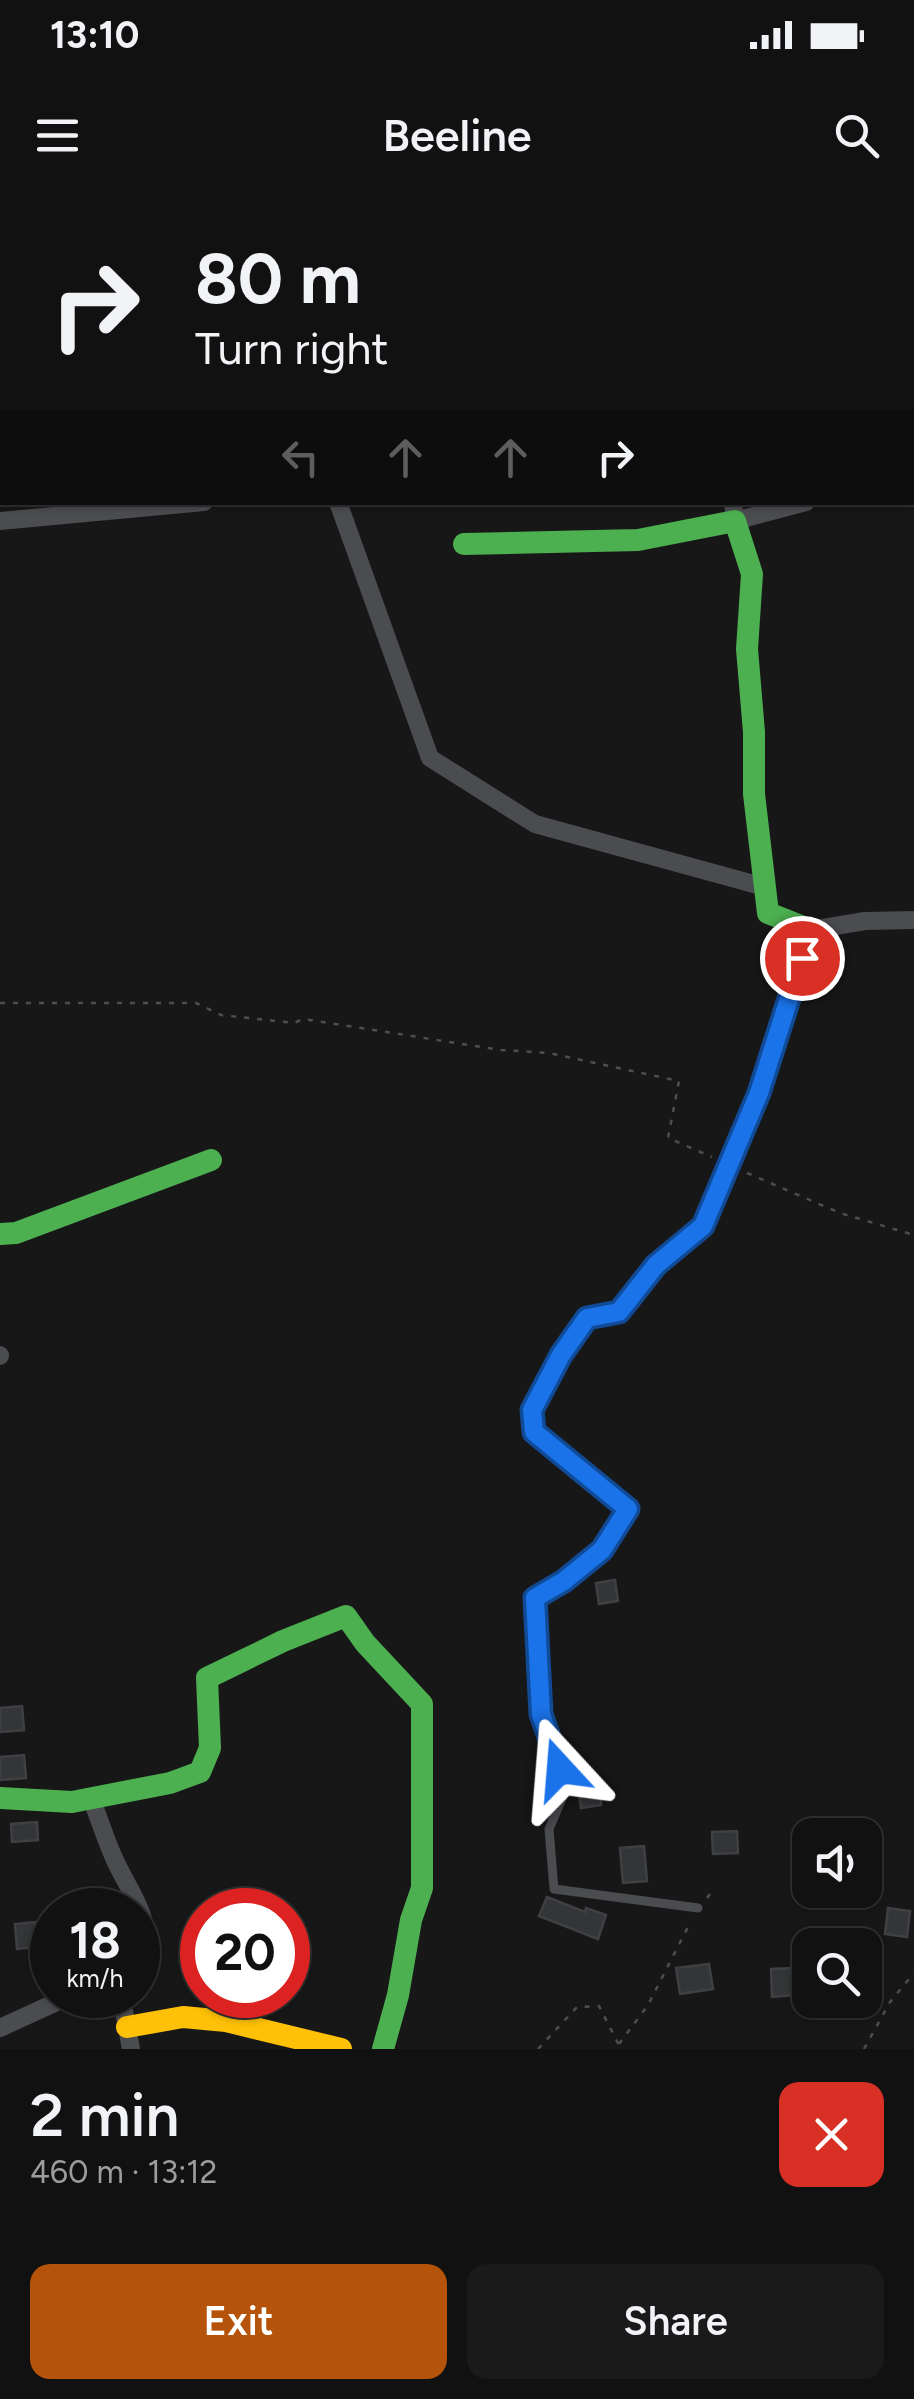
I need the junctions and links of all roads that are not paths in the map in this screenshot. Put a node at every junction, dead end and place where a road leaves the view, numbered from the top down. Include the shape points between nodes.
1 (172, 505) edge
2 (339, 505) edge
3 (784, 505) edge
4 (734, 512) edge
5 (0, 521) edge
6 (464, 544) dead end
7 (765, 887) junction
8 (914, 920) edge
9 (811, 930) junction
10 (211, 1160) dead end
11 (0, 1234) edge
12 (619, 1312) joint
13 (0, 1798) edge
14 (92, 1798) junction
15 (131, 1888) edge
16 (698, 1908) road end
17 (30, 2014) edge
18 (0, 2028) edge
19 (129, 2038) edge
20 (341, 2049) edge
21 (384, 2049) edge

1 - 5 street
2 - 7 street via 430,758 535,824
3 - 4 street
4 - 6 street via 638,540
4 - 7 street via 752,574 747,649
7 - 9 street via 768,913
8 - 9 street
9 - 12 street via 759,1093 703,1226 656,1265
10 - 11 street
12 - 16 lane via 587,1318 532,1410 534,1432 628,1509 602,1550 535,1598 541,1714 566,1789 549,1829 554,1889
13 - 14 street
14 - 15 street
14 - 21 street via 200,1772 210,1748 207,1678 346,1616 422,1704 422,1888
17 - 18 street
19 - 20 street via 183,2017

